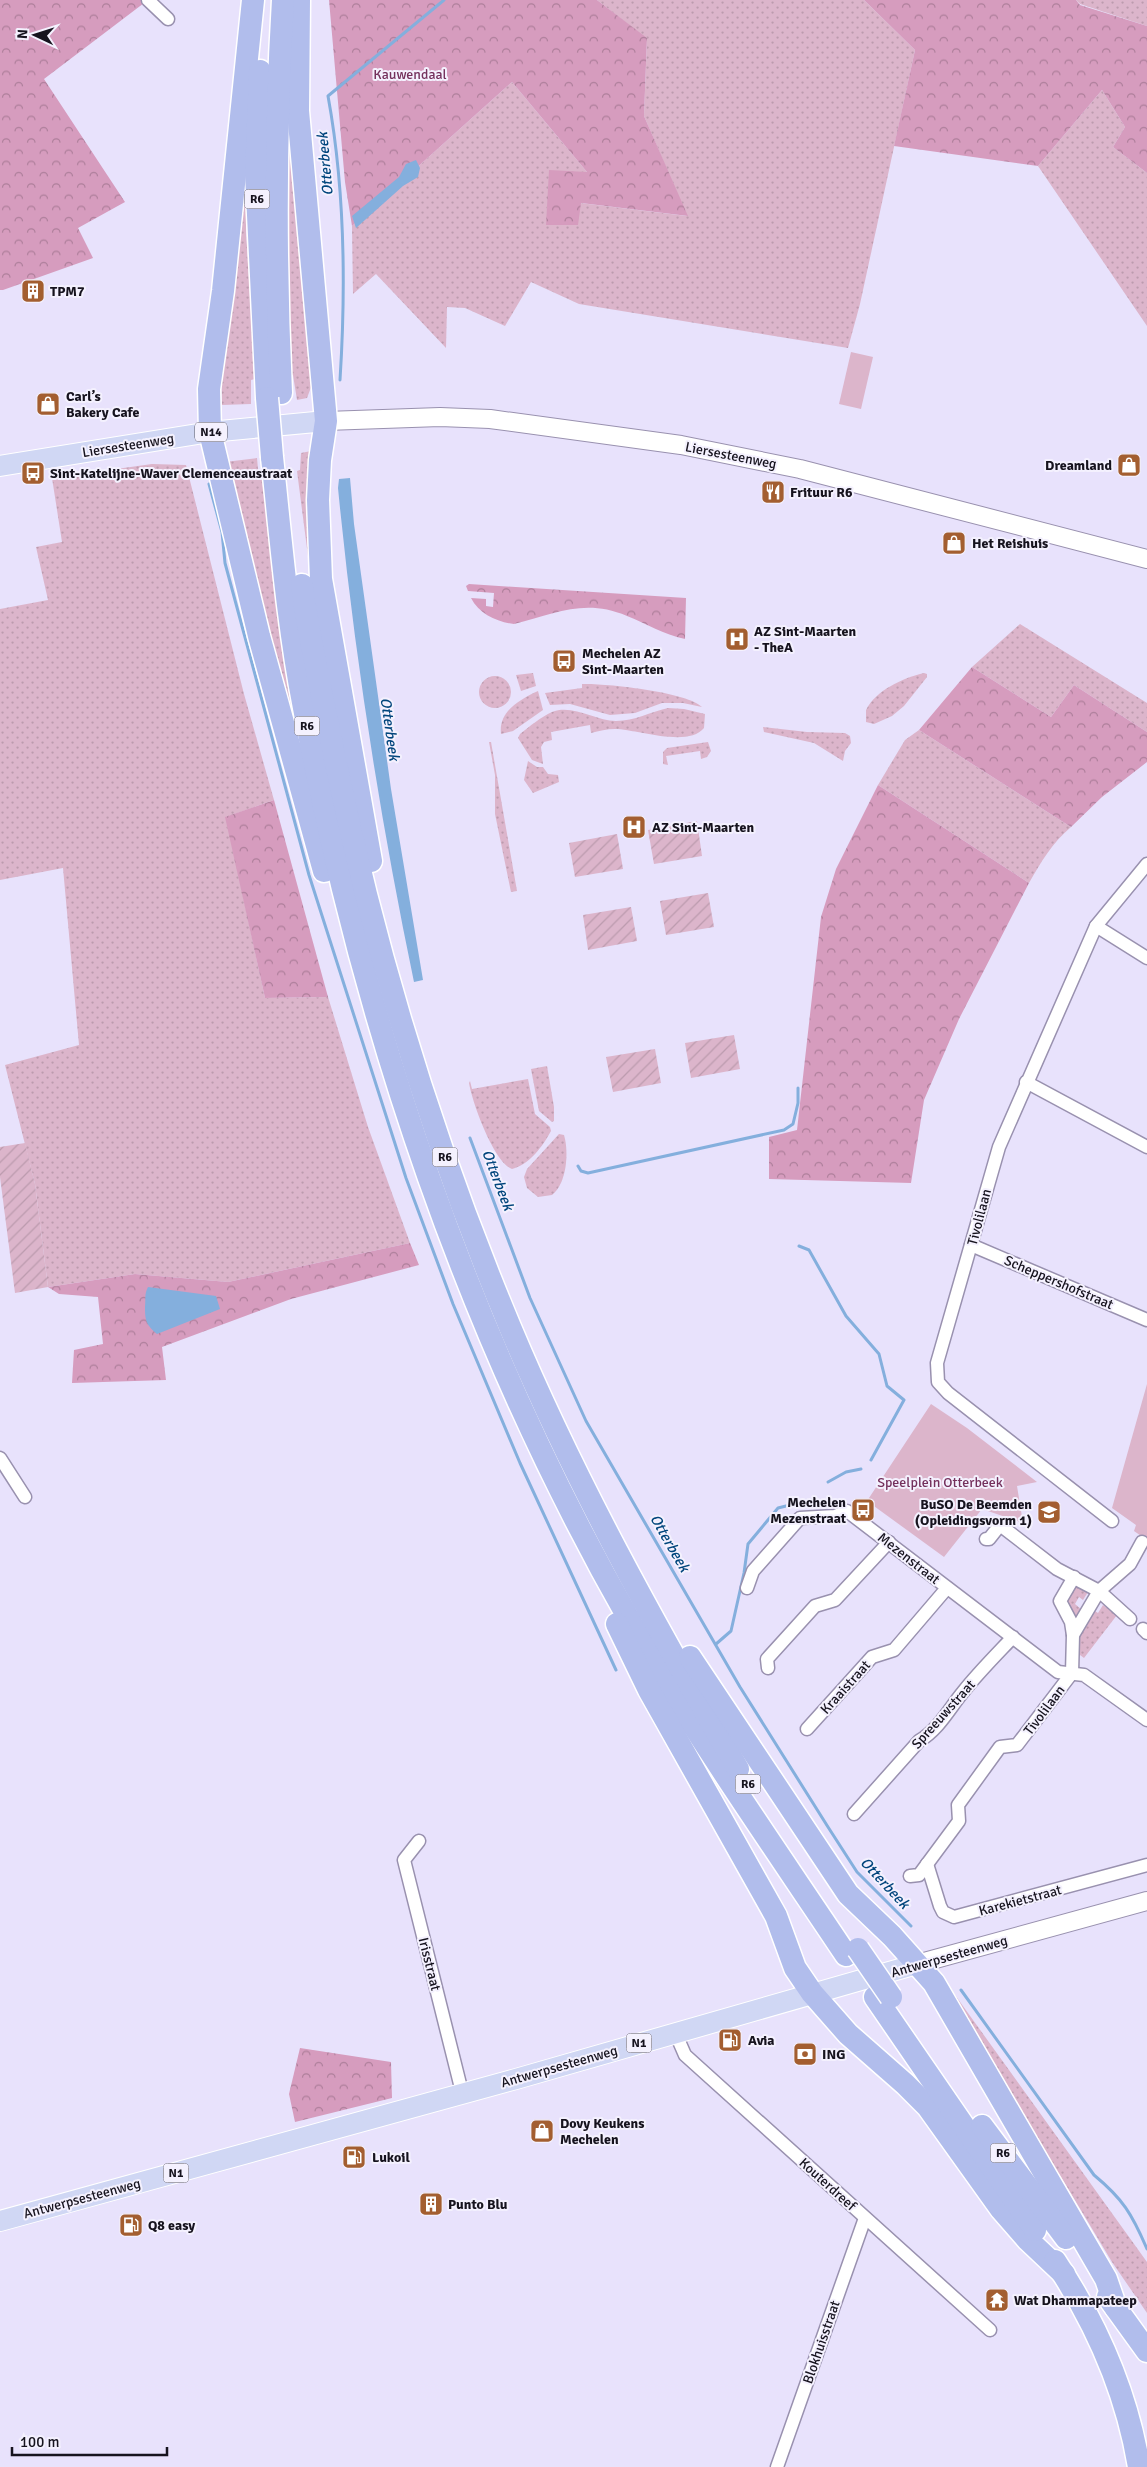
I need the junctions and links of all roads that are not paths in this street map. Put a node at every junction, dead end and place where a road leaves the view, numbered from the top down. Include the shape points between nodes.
1 (148, 0) edge
2 (254, 0) edge
3 (264, 0) edge
4 (283, 0) edge
5 (298, 0) edge
6 (168, 19) dead end
7 (274, 397) junction
8 (315, 422) junction
9 (210, 432) junction
10 (0, 466) edge
11 (1147, 559) edge
12 (1147, 864) edge
13 (1096, 926) junction
14 (1147, 958) edge
15 (379, 987) junction
16 (1026, 1082) junction
17 (1147, 1147) edge
18 (971, 1245) junction
19 (1147, 1320) edge
20 (0, 1458) edge
21 (25, 1497) dead end
22 (1112, 1521) dead end
23 (586, 1538) junction
24 (986, 1539) dead end
25 (889, 1542) junction
26 (1142, 1542) dead end
27 (1074, 1577) junction
28 (747, 1588) dead end
29 (948, 1588) junction
30 (1099, 1591) junction
31 (650, 1613) junction
32 (1130, 1619) dead end
33 (1073, 1635) junction
34 (1012, 1637) junction
35 (768, 1668) dead end
36 (1078, 1674) junction
37 (1147, 1719) edge
38 (807, 1729) dead end
39 (854, 1814) dead end
40 (419, 1840) dead end
41 (928, 1864) junction
42 (1147, 1865) edge
43 (910, 1876) dead end
44 (1147, 1900) edge
45 (852, 1952) junction
46 (917, 1964) junction
47 (812, 1993) junction
48 (883, 1997) junction
49 (675, 2032) junction
50 (462, 2092) junction
51 (865, 2218) junction
52 (0, 2221) edge
53 (1064, 2274) junction
54 (1116, 2308) junction
55 (990, 2330) dead end
56 (1147, 2351) edge
57 (777, 2467) edge
58 (1140, 2467) edge

1 - 6 street
2 - 9 highway via 209,389
3 - 7 highway, R6 via 256,174
4 - 7 highway, R6
5 - 8 highway via 298,111
7 - 15 highway, R6, bridge via 291,625 303,705 343,890
8 - 9 main road, Liersesteenweg / N14
8 - 11 main road, Liersesteenweg / N14 via 440,416 490,419 682,445 800,469
8 - 15 highway via 320,460 321,579 374,881 393,970
9 - 10 main road, Liersesteenweg / N14
9 - 15 highway via 259,636 326,879 355,969
12 - 13 street, Tivolilaan
13 - 14 street
13 - 16 street, Tivolilaan
15 - 23 highway, R6 via 415,1137 454,1247 500,1358
15 - 31 highway, R6 via 510,1327 578,1477
16 - 17 street
16 - 18 street, Tivolilaan via 998,1147
18 - 19 street, Scheppershofstraat
18 - 22 street, Tivolilaan via 937,1363 938,1382
20 - 21 street
23 - 45 highway, R6 via 682,1708
23 - 47 highway via 588,1559 624,1640 776,1916 795,1968
24 - 27 street via 1000,1524 1057,1569
25 - 28 street, Mezenstraat via 847,1511 835,1516 800,1518 752,1571
25 - 29 street, Mezenstraat
25 - 35 street via 835,1600 815,1606 768,1659
26 - 30 street via 1130,1564
27 - 30 street
27 - 33 street via 1060,1601 1071,1622
29 - 34 street, Mezenstraat
29 - 38 street, Kraaistraat via 894,1650 872,1657
30 - 32 street
30 - 33 street
31 - 45 highway, R6 via 738,1768
31 - 46 highway via 672,1630 848,1894
33 - 36 street
34 - 36 street, Mezenstraat via 1058,1672
34 - 39 street, Spreeuwstraat via 962,1693 955,1706
36 - 37 street
36 - 41 street, Tivolilaan via 1017,1745 1000,1748 958,1805 959,1821
40 - 50 street, Irisstraat via 404,1860
41 - 42 street, Karekietstraat via 940,1906 943,1912 954,1917
41 - 43 street, Tivolilaan via 919,1876
44 - 46 main road, Antwerpsesteenweg / N1
45 - 48 highway, R6, bridge
46 - 47 main road, Antwerpsesteenweg / N1
46 - 54 highway via 934,1982 1106,2279
47 - 49 main road, Antwerpsesteenweg / N1
47 - 53 highway via 848,2034 928,2107 1001,2209
48 - 53 highway, R6
48 - 54 highway, R6
49 - 50 main road, Antwerpsesteenweg / N1
49 - 51 street, Kouterdreef via 685,2055
50 - 52 main road, Antwerpsesteenweg / N1
51 - 55 street, Kouterdreef
51 - 57 street, Blokhuisstraat
53 - 58 highway, R6 via 1090,2321 1120,2390
54 - 56 highway, R6

